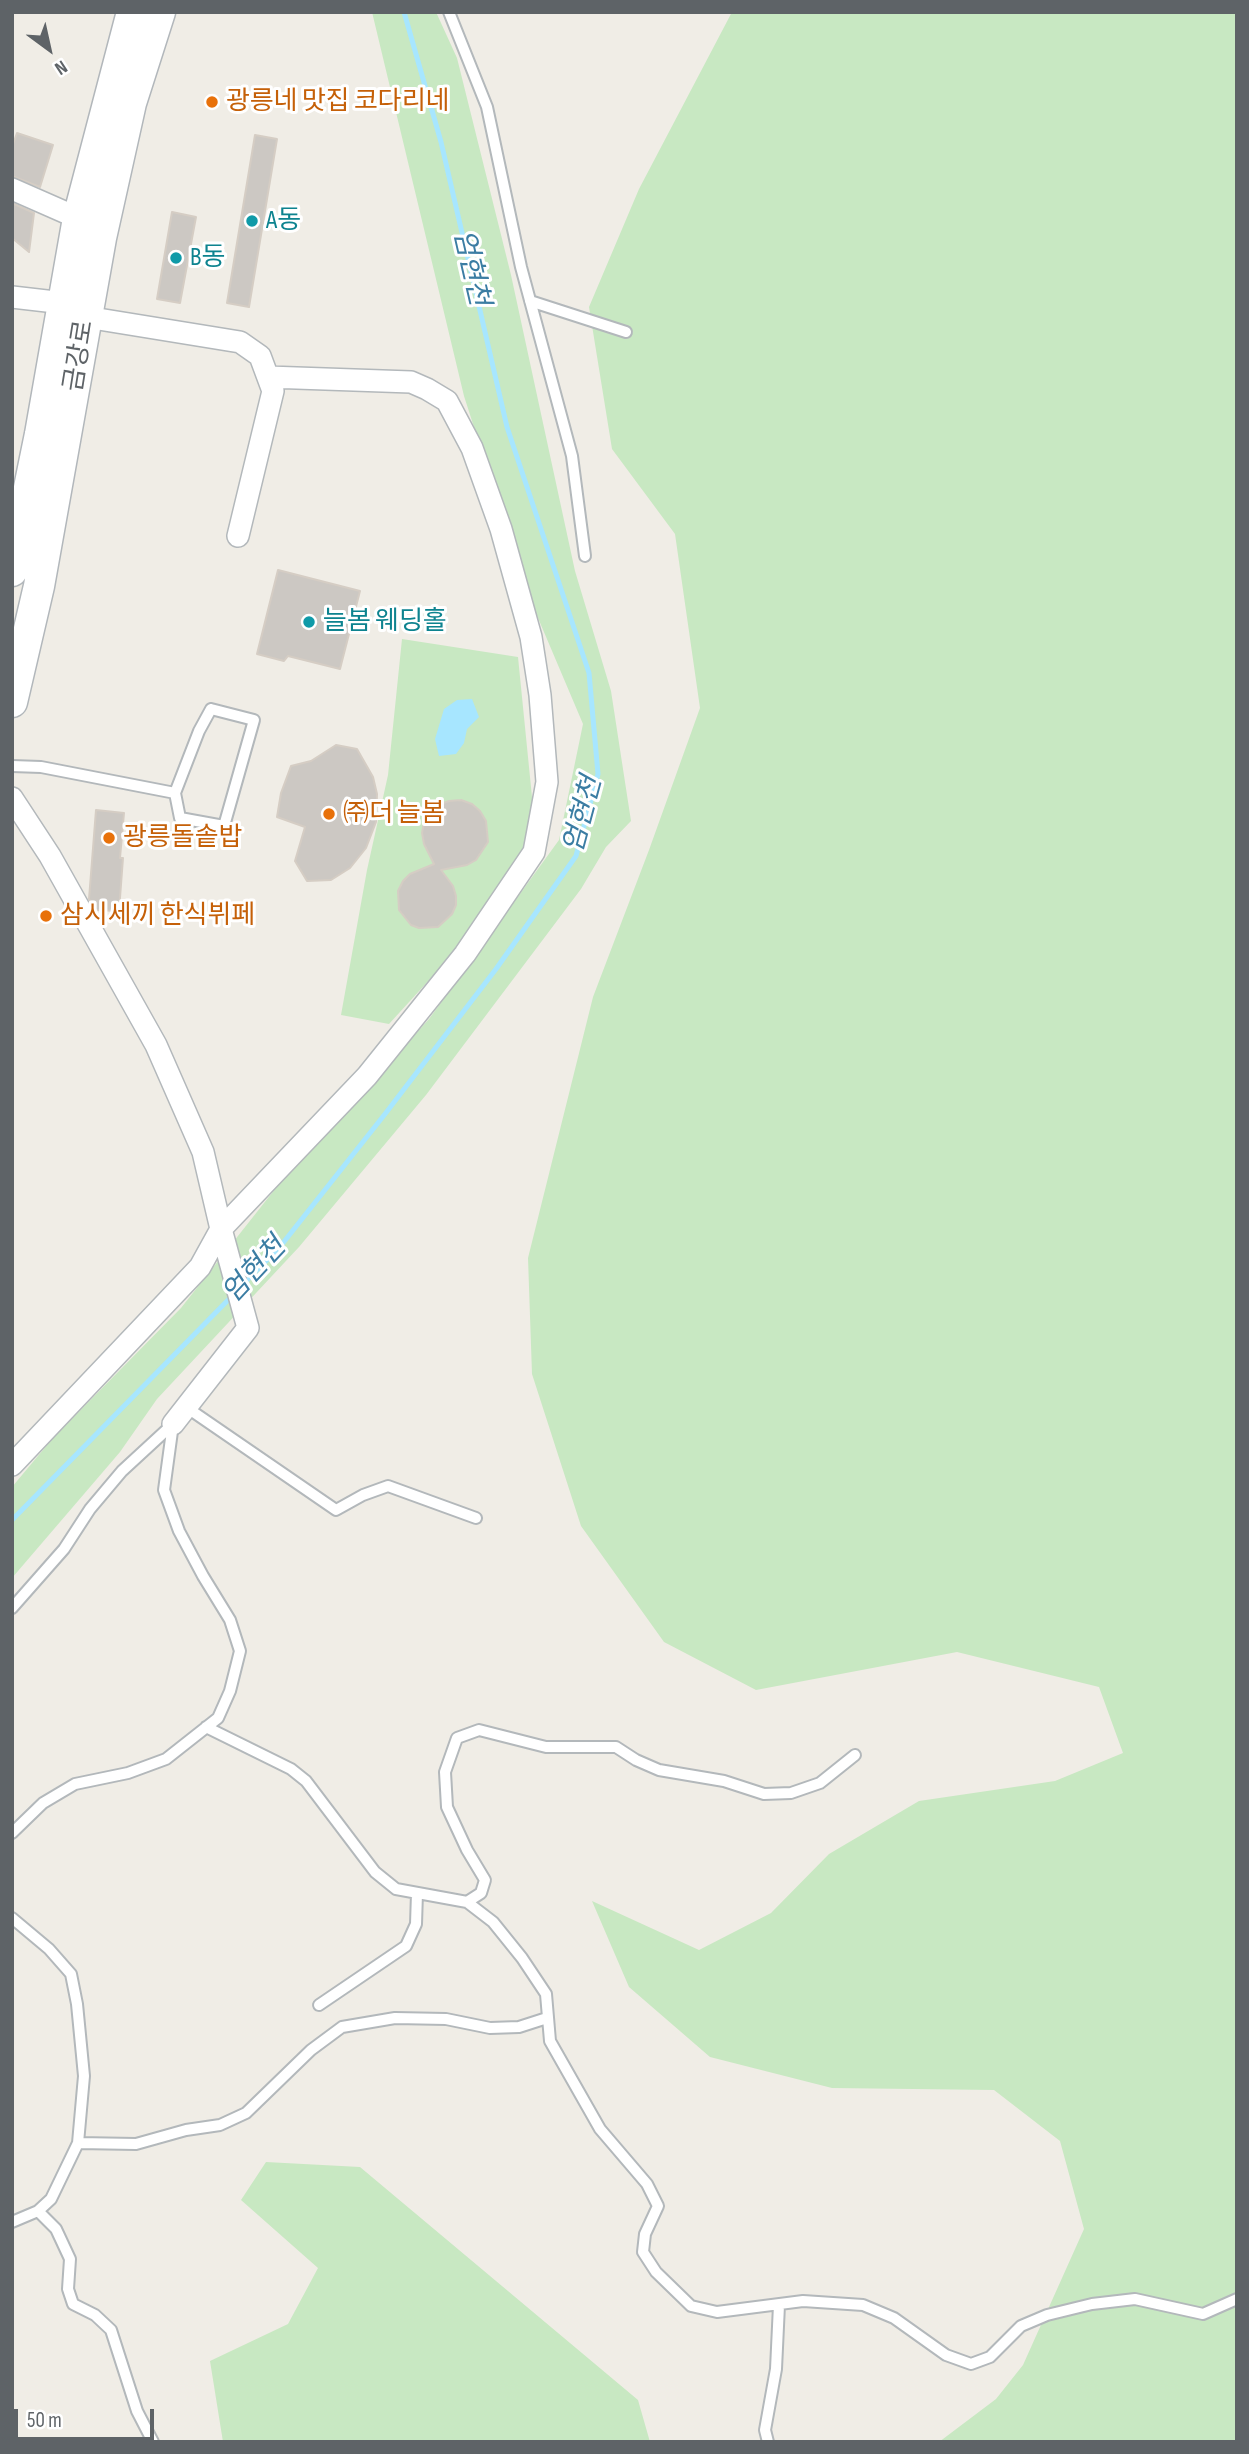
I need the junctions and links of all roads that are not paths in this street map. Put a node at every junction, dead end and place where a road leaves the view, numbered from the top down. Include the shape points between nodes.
1 (123, 12) edge
2 (132, 12) edge
3 (160, 12) edge
4 (449, 12) edge
5 (113, 78) junction
6 (12, 189) edge
7 (78, 218) junction
8 (12, 297) edge
9 (530, 301) junction
10 (75, 310) junction
11 (626, 332) dead end
12 (268, 377) junction
13 (22, 479) edge
14 (238, 536) dead end
15 (585, 556) dead end
16 (12, 571) edge
17 (12, 702) edge
18 (12, 766) edge
19 (176, 793) junction
20 (12, 797) edge
21 (221, 1229) junction
22 (179, 1415) junction
23 (12, 1465) edge
24 (476, 1518) dead end
25 (12, 1608) edge
26 (206, 1727) junction
27 (855, 1755) dead end
28 (12, 1833) edge
29 (417, 1893) junction
30 (467, 1902) junction
31 (12, 1918) edge
32 (318, 2005) dead end
33 (547, 2018) junction
34 (78, 2143) junction
35 (37, 2211) junction
36 (12, 2222) edge
37 (1237, 2299) edge
38 (779, 2305) junction
39 (153, 2442) edge
40 (768, 2442) edge

1 - 5 main road
2 - 5 main road, 금강로
3 - 10 main road, 금강로 via 131,103 101,238
4 - 9 lane via 487,107
5 - 7 main road, 금강로
6 - 7 street
7 - 10 main road, 금강로
8 - 10 street
9 - 11 lane
9 - 15 lane via 572,456
10 - 12 street via 240,342 260,356
10 - 13 main road, 금강로
10 - 17 main road, 금강로 via 39,586
12 - 14 street via 274,391
12 - 21 street via 411,382 447,401 472,448 501,529 531,637 547,782 534,852 465,954 367,1076
13 - 16 main road, 금강로
18 - 19 lane
19 - 19 lane via 180,818 224,826 254,720 211,709
20 - 21 street via 57,867 156,1045 203,1152
21 - 22 street via 248,1328
21 - 23 street via 200,1267
22 - 24 lane via 336,1510 388,1486
22 - 25 lane via 122,1471 90,1508 64,1549
22 - 26 lane via 164,1490 179,1531 230,1620 240,1651 218,1718
26 - 28 lane via 166,1759 75,1784 43,1803
26 - 29 lane via 291,1769 306,1781 375,1872 396,1889
27 - 30 lane via 820,1783 791,1793 764,1794 724,1781 659,1770 616,1747 546,1747 479,1730 457,1738 445,1772 447,1807 485,1880 481,1893
29 - 30 lane
29 - 32 lane via 416,1924 406,1946
30 - 33 lane via 493,1922 522,1958 546,1994
31 - 34 lane via 71,1974 84,2076
33 - 34 lane via 519,2027 395,2018 342,2026 246,2113 220,2125 136,2144
33 - 38 lane via 550,2041 600,2129 648,2184 658,2206 645,2234 643,2252 656,2272 691,2305 717,2312
34 - 35 lane via 51,2199
35 - 36 lane
35 - 39 lane via 56,2229 71,2259 68,2289 73,2304 111,2330 137,2411
37 - 38 lane via 1203,2315 1135,2299 1047,2315 1021,2326 990,2357 971,2364 946,2355 894,2318 863,2305 803,2301
38 - 40 lane via 776,2369 765,2430

